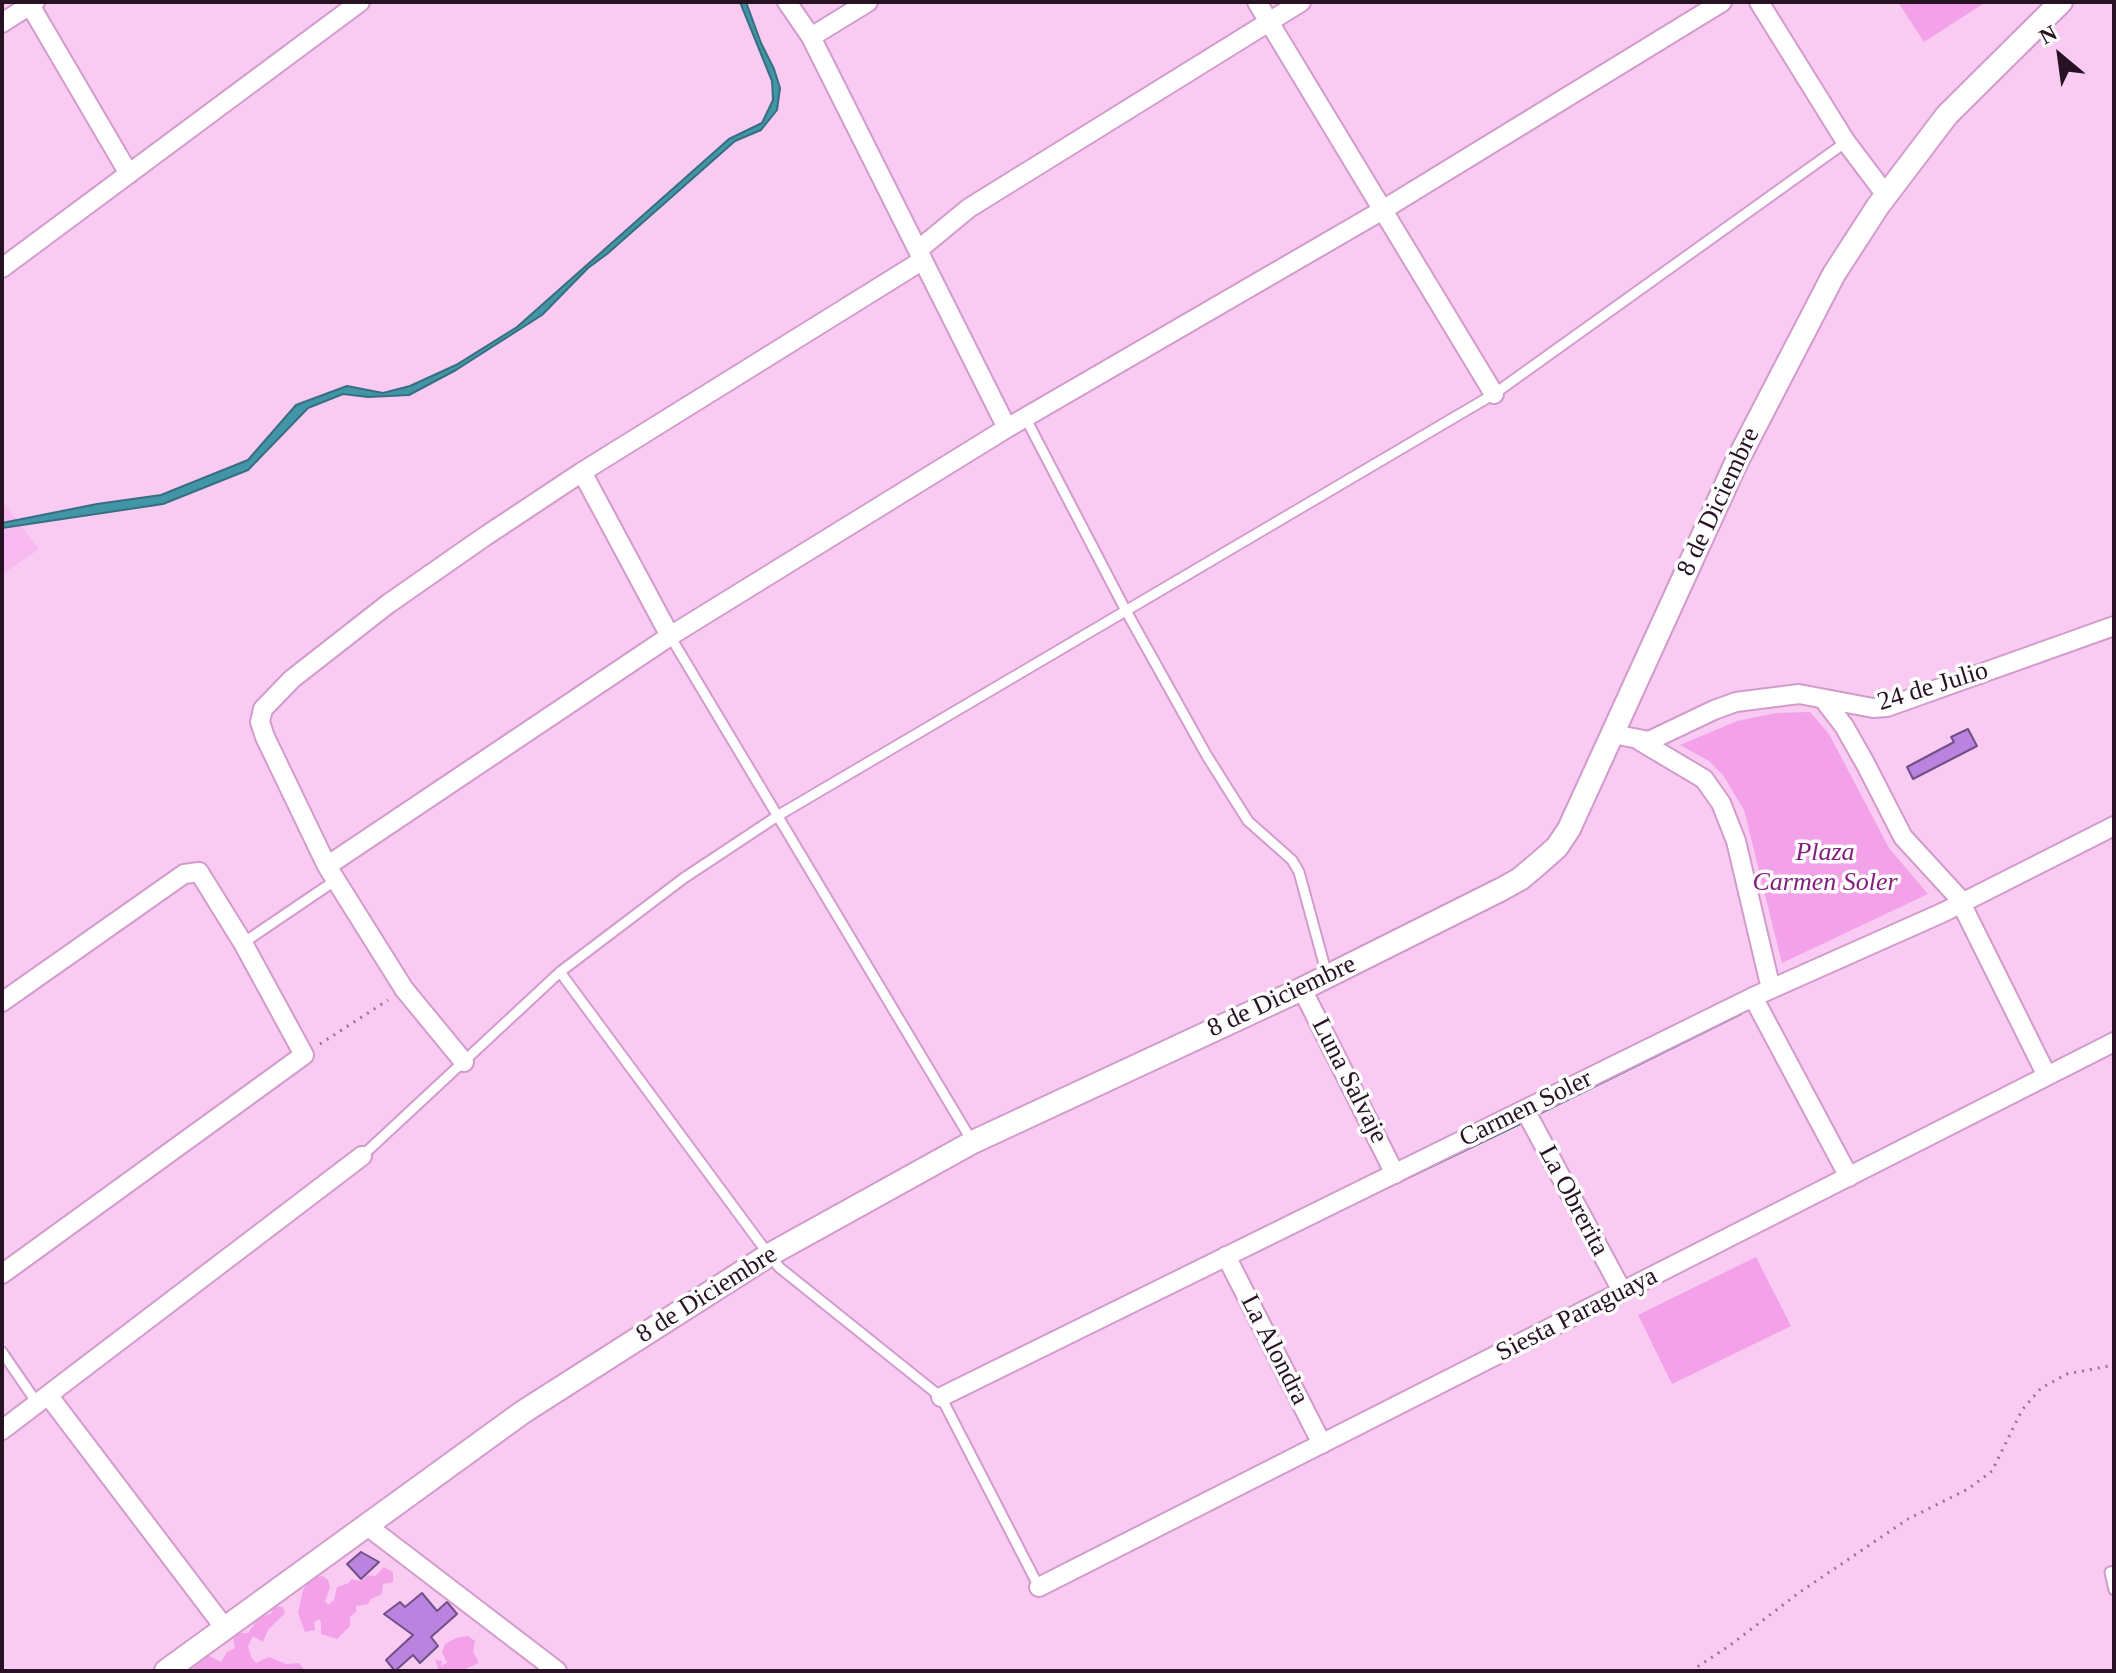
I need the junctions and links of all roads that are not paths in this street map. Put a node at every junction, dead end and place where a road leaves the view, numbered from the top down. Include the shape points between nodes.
1 (360, 2) edge
2 (787, 2) edge
3 (868, 2) edge
4 (1257, 2) edge
5 (1301, 2) edge
6 (1722, 2) edge
7 (1759, 2) edge
8 (2061, 2) edge
9 (33, 4) edge
10 (1270, 21) junction
11 (2, 23) edge
12 (811, 37) junction
13 (1846, 142) junction
14 (129, 174) junction
15 (1886, 195) junction
16 (1381, 211) junction
17 (921, 255) junction
18 (2, 268) edge
19 (1494, 394) junction
20 (1025, 417) junction
21 (1007, 428) junction
22 (582, 472) junction
23 (1125, 609) junction
24 (2114, 626) edge
25 (670, 636) junction
26 (1824, 700) junction
27 (1613, 734) junction
28 (1640, 741) junction
29 (779, 815) junction
30 (2114, 826) edge
31 (332, 873) junction
32 (1962, 903) junction
33 (243, 943) junction
34 (560, 972) junction
35 (1328, 976) junction
36 (1302, 989) junction
37 (1771, 989) junction
38 (1753, 997) junction
39 (2, 1002) edge
40 (2114, 1042) edge
41 (464, 1062) junction
42 (2047, 1076) junction
43 (1525, 1110) junction
44 (973, 1142) junction
45 (362, 1156) joint
46 (1395, 1174) junction
47 (1849, 1177) junction
48 (769, 1255) junction
49 (1226, 1256) junction
50 (2, 1274) edge
51 (1622, 1291) junction
52 (2, 1352) edge
53 (941, 1397) junction
54 (43, 1399) junction
55 (2, 1430) edge
56 (1322, 1444) junction
57 (366, 1525) junction
58 (2114, 1571) edge
59 (1039, 1587) joint
60 (2114, 1590) edge
61 (224, 1627) junction
62 (166, 1671) edge
63 (557, 1671) edge

1 - 14 street
2 - 12 street
3 - 12 street
4 - 10 street
5 - 10 street
6 - 16 street
7 - 13 street
8 - 15 street, 8 de Diciembre via 1947,115
9 - 11 street
9 - 14 street
10 - 16 street
10 - 17 street via 969,208
12 - 17 street
13 - 15 street
13 - 19 lane
14 - 18 street
15 - 27 street, 8 de Diciembre via 1834,274 1782,369
16 - 19 street
16 - 20 street
17 - 21 street
17 - 22 street
19 - 23 lane
20 - 21 street
20 - 23 lane
21 - 25 street
22 - 25 street
22 - 31 street via 388,604 292,679 263,709 265,737
23 - 29 lane
23 - 35 lane via 1248,821 1299,872
24 - 26 street, 24 de Julio via 1887,707
25 - 29 lane
25 - 31 street
26 - 28 street, 24 de Julio via 1799,694 1736,702
26 - 32 street via 1844,726 1903,837
27 - 28 street
27 - 35 street, 8 de Diciembre via 1569,829 1539,863 1511,884
28 - 37 street via 1704,779 1721,803 1736,841
29 - 34 lane via 684,878
29 - 44 lane
30 - 32 street, Carmen Soler
31 - 33 lane
31 - 41 street via 404,989
32 - 37 street, Carmen Soler
32 - 42 street
33 - 39 street via 199,872 192,871
33 - 50 street via 304,1055
34 - 41 lane
34 - 48 lane
35 - 36 street, 8 de Diciembre
36 - 44 street, 8 de Diciembre
36 - 46 street, Luna Salvaje
37 - 38 street, Carmen Soler
38 - 43 street, Carmen Soler
38 - 47 street
40 - 42 street, Siesta Paraguaya
41 - 45 lane
42 - 47 street, Siesta Paraguaya
43 - 46 street, Carmen Soler
43 - 51 street, La Obrerita
44 - 48 street, 8 de Diciembre
45 - 54 street
46 - 49 street, Carmen Soler
47 - 51 street, Siesta Paraguaya
48 - 53 lane
48 - 57 street, 8 de Diciembre via 523,1412
49 - 53 street, Carmen Soler
49 - 56 street, La Alondra
51 - 56 street, Siesta Paraguaya
52 - 54 lane
53 - 59 lane
54 - 55 street
54 - 61 street
56 - 59 street, Siesta Paraguaya
57 - 61 street, 8 de Diciembre
57 - 63 street
58 - 60 lane
61 - 62 street, 8 de Diciembre

